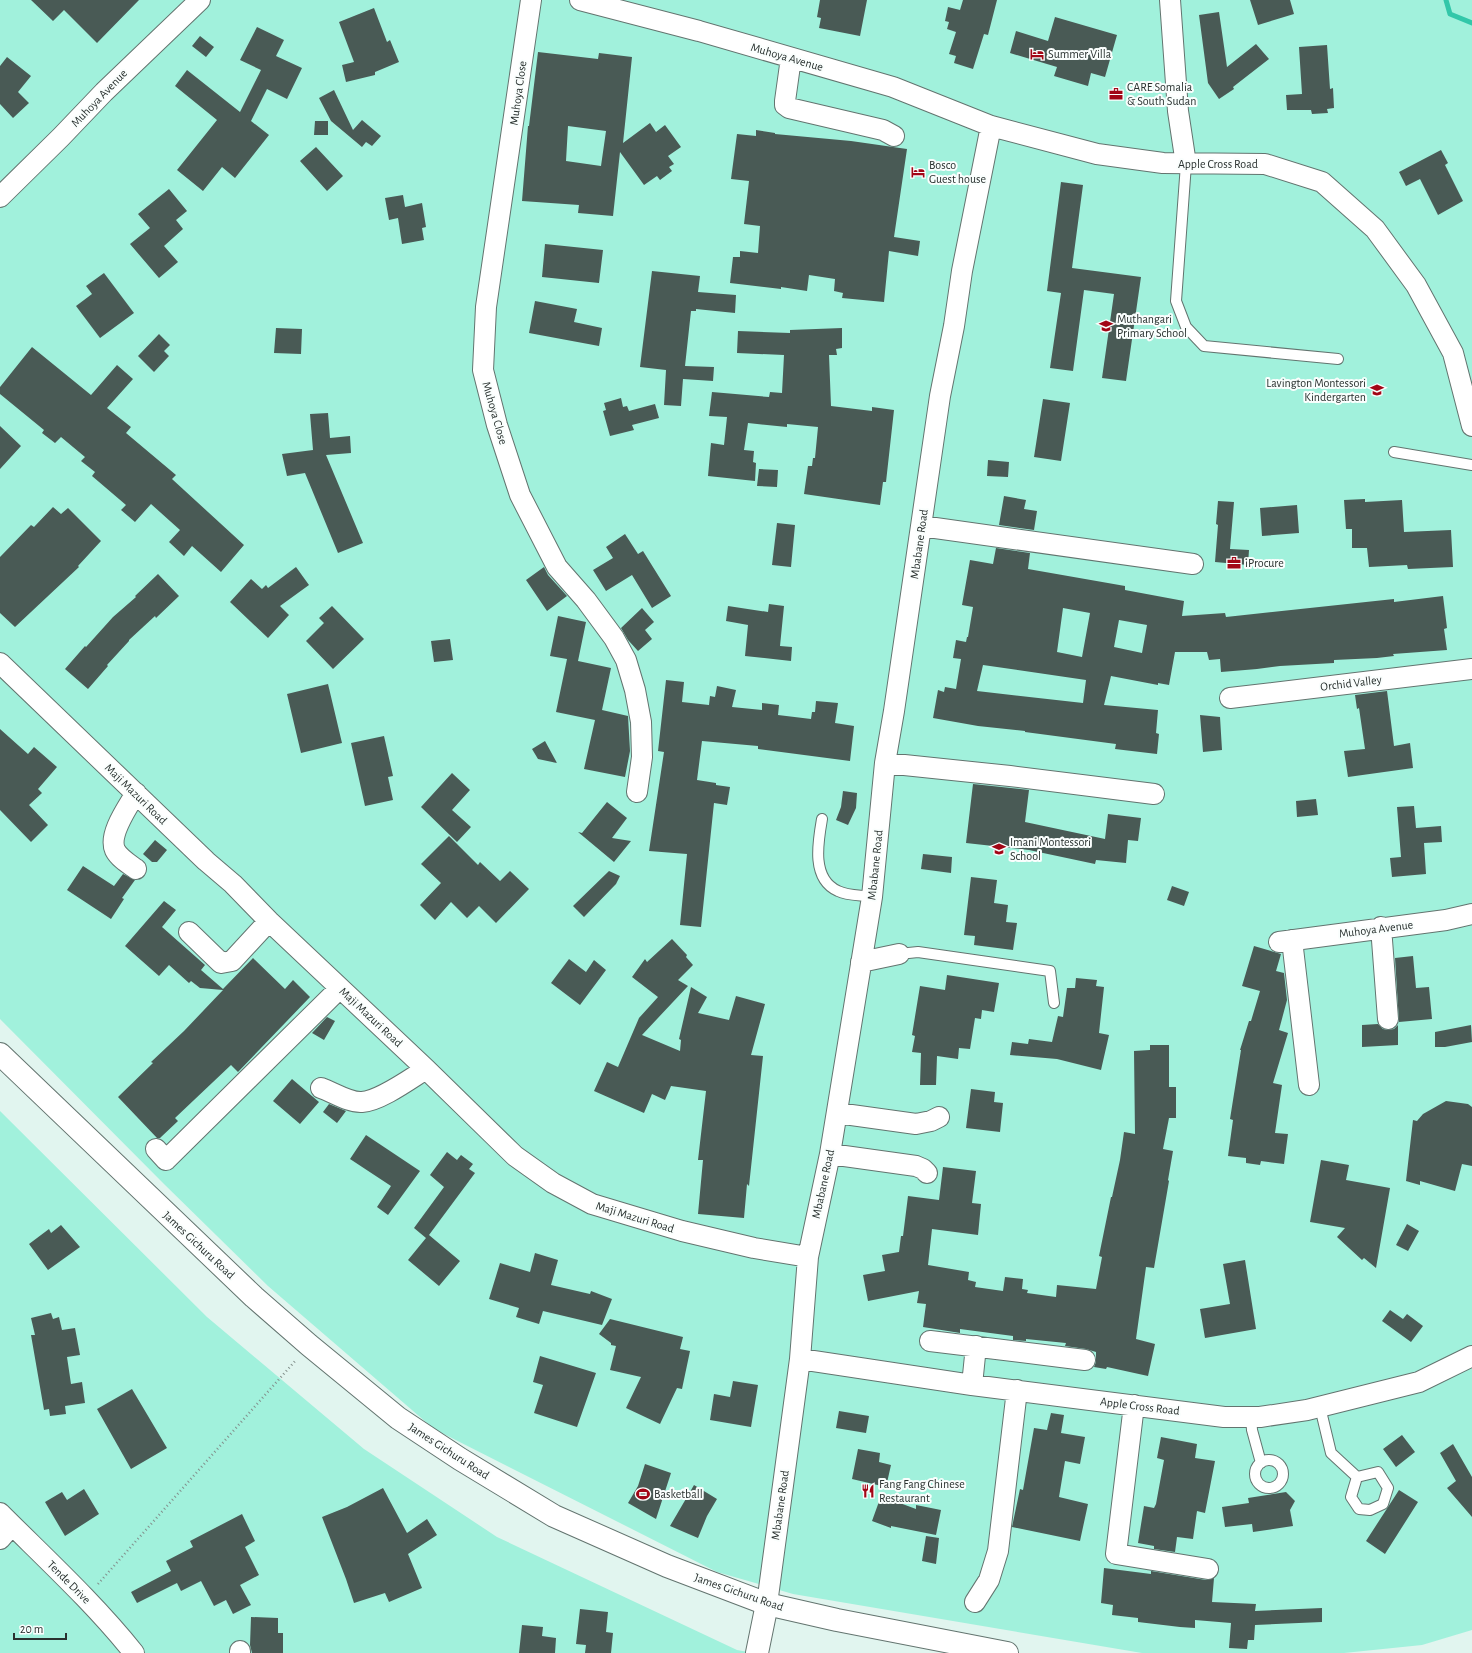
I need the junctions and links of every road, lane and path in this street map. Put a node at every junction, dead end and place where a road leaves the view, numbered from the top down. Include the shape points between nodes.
1 (200, 0) edge
2 (531, 0) edge
3 (580, 0) edge
4 (1170, 0) edge
5 (791, 58) junction
6 (991, 126) junction
7 (894, 136) dead end
8 (1186, 164) junction
9 (0, 197) edge
10 (1338, 359) dead end
11 (1472, 426) edge
12 (1394, 452) dead end
13 (1472, 465) edge
14 (921, 526) junction
15 (1193, 564) dead end
16 (0, 663) edge
17 (1472, 669) edge
18 (1230, 698) dead end
19 (885, 763) junction
20 (637, 792) dead end
21 (136, 793) junction
22 (1154, 794) dead end
23 (822, 819) dead end
24 (136, 869) dead end
25 (872, 896) junction
26 (1472, 914) edge
27 (269, 921) junction
28 (1381, 928) junction
29 (189, 932) dead end
30 (899, 954) joint
31 (861, 962) junction
32 (340, 988) junction
33 (1054, 1003) dead end
34 (1388, 1019) dead end
35 (0, 1054) edge
36 (426, 1070) junction
37 (1309, 1085) dead end
38 (321, 1088) dead end
39 (837, 1113) junction
40 (939, 1117) dead end
41 (156, 1149) dead end
42 (830, 1154) junction
43 (928, 1174) dead end
44 (808, 1257) junction
45 (930, 1341) dead end
46 (309, 1345) junction
47 (976, 1346) junction
48 (1472, 1356) edge
49 (800, 1359) junction
50 (1085, 1360) dead end
51 (972, 1384) junction
52 (1017, 1390) junction
53 (1134, 1405) junction
54 (1320, 1407) junction
55 (1251, 1417) junction
56 (1261, 1463) dead end
57 (1357, 1477) dead end
58 (4, 1526) edge
59 (1208, 1569) dead end
60 (86, 1598) junction
61 (975, 1602) dead end
62 (766, 1604) junction
63 (134, 1653) edge
64 (757, 1653) edge
65 (1008, 1653) edge

1 - 9 street, Muhoya Avenue
2 - 20 street, Muhoya Close via 486,307 483,370 497,425 520,495 557,567 586,600 614,638 626,660 641,722 642,757
3 - 5 street, Muhoya Avenue
4 - 8 street via 1178,111
5 - 6 street, Muhoya Avenue via 893,87
5 - 7 street via 785,105 883,130
6 - 8 street, Apple Cross Road via 1097,154
6 - 14 street, Mbabane Road via 940,396
8 - 10 lane via 1176,301 1186,327 1204,346
8 - 11 street, Apple Cross Road via 1265,164 1322,182 1375,229 1416,285 1454,353
12 - 13 lane
14 - 15 street
14 - 19 street, Mbabane Road
16 - 21 street, Maji Mazuri Road
17 - 18 street, Orchid Valley
19 - 22 street
19 - 25 street, Mbabane Road
21 - 24 street via 119,822 114,845 121,858
21 - 27 street, Maji Mazuri Road
23 - 25 lane via 818,859 827,883 839,892
25 - 31 street, Mbabane Road
26 - 28 street, Muhoya Avenue
27 - 29 street via 232,961 226,963 221,963
27 - 32 street, Maji Mazuri Road
28 - 34 street
28 - 37 street, Muhoya Avenue via 1285,941
30 - 31 street
30 - 33 lane via 918,952 1050,971
31 - 39 street, Mbabane Road
32 - 36 street, Maji Mazuri Road
32 - 41 street via 166,1160
35 - 46 main road, James Gichuru Road via 254,1297
36 - 38 street via 394,1089 362,1102 349,1100
36 - 44 street, Maji Mazuri Road via 515,1156 553,1183 592,1204 682,1231 754,1248
39 - 40 street via 916,1124
39 - 42 street, Mbabane Road
42 - 43 street via 916,1166
42 - 44 street, Mbabane Road
44 - 49 street, Mbabane Road
45 - 47 street
46 - 60 path
46 - 62 main road, James Gichuru Road via 398,1418 554,1516 667,1566
47 - 50 street
47 - 51 street
48 - 54 street, Apple Cross Road via 1419,1382
49 - 51 street, Apple Cross Road
49 - 62 street, Mbabane Road
51 - 52 street, Apple Cross Road
52 - 53 street, Apple Cross Road
52 - 61 street via 998,1551 989,1580
53 - 55 street, Apple Cross Road via 1224,1417
53 - 59 street via 1116,1554
54 - 55 street, Apple Cross Road
54 - 57 lane via 1331,1453
55 - 56 lane
58 - 60 street, Tende Drive
60 - 63 street, Tende Drive
62 - 64 main road
62 - 65 main road, James Gichuru Road

